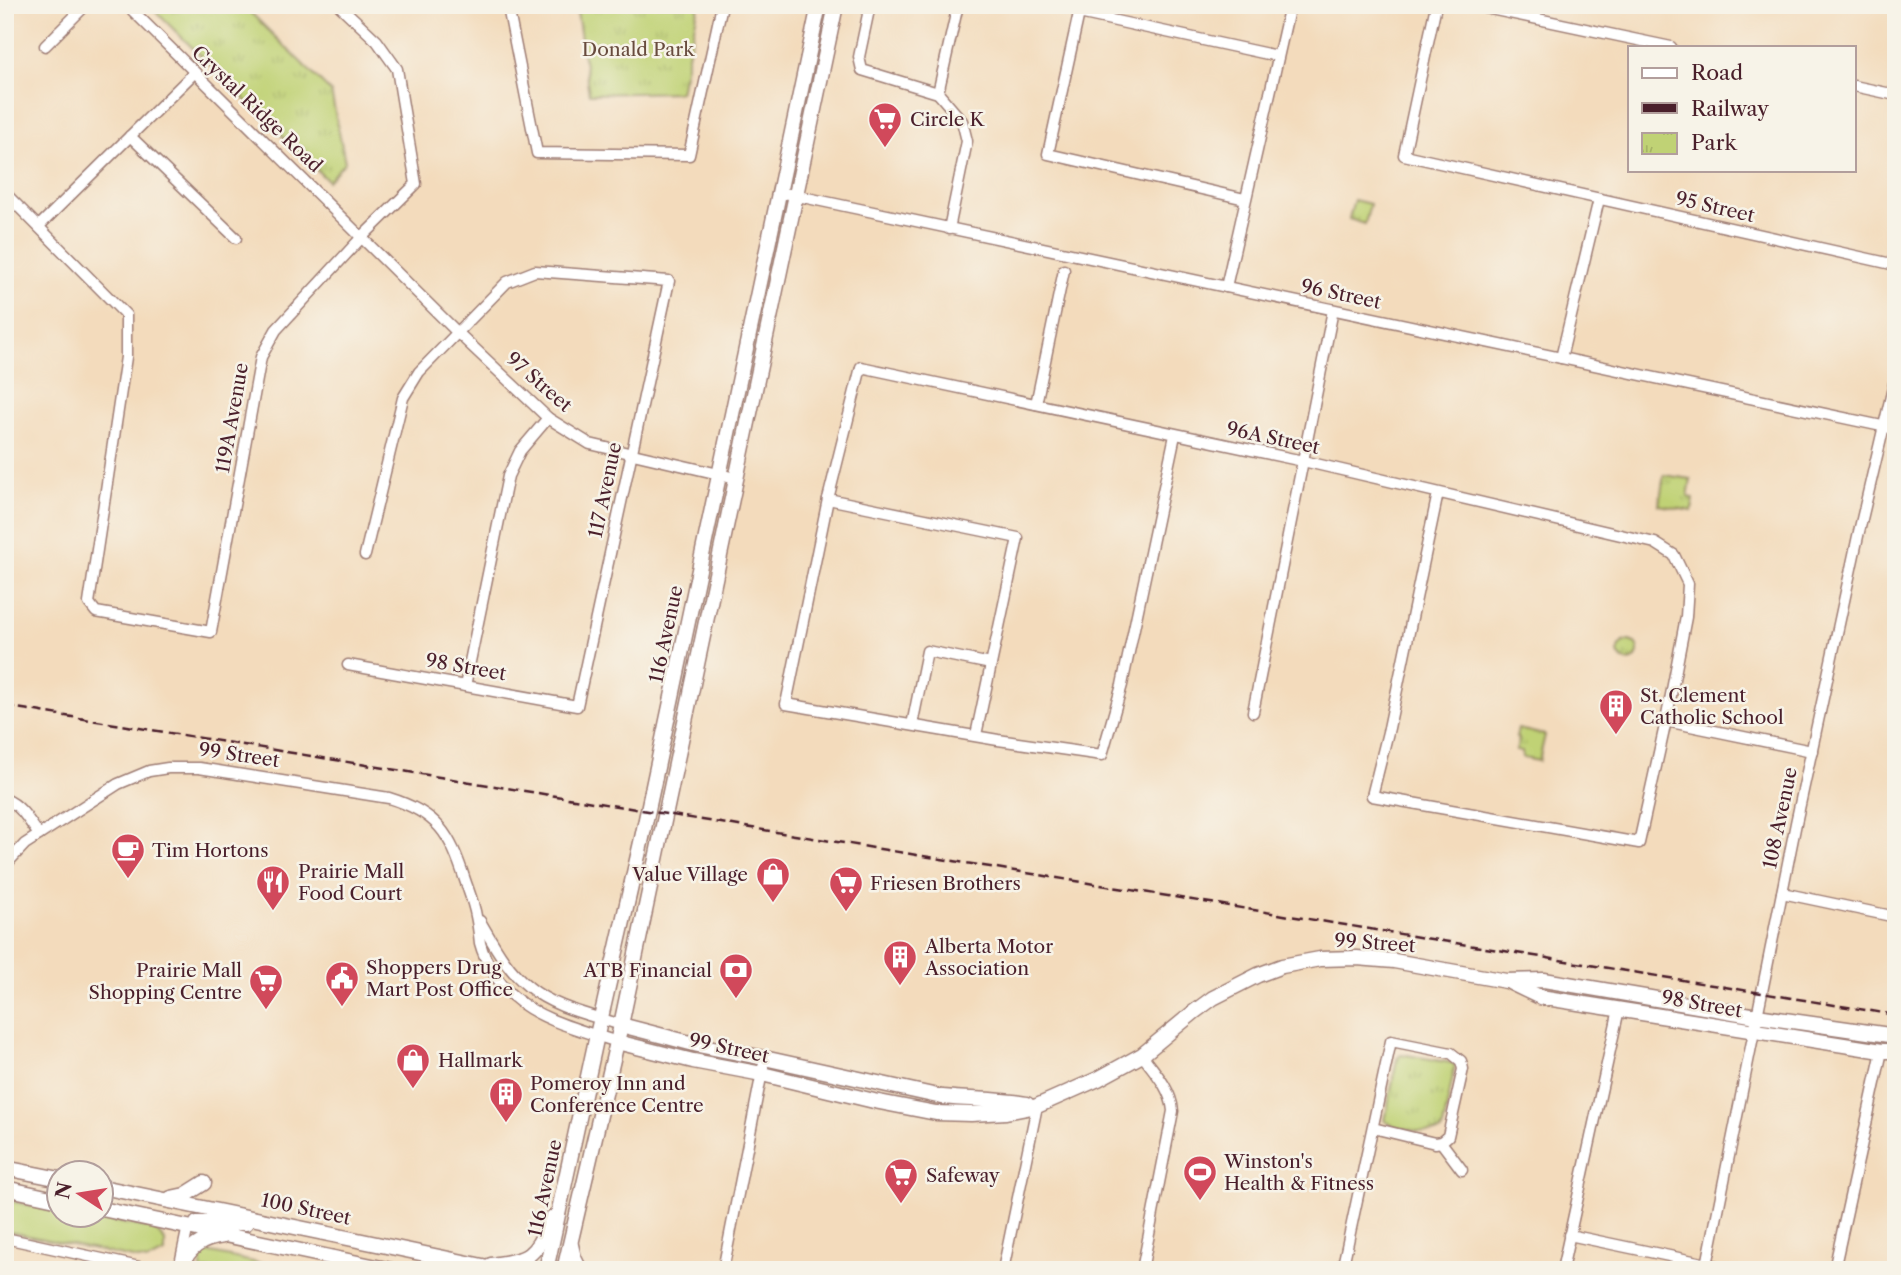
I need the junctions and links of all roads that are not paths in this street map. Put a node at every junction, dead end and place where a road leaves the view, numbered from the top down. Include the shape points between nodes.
1 (86, 5) edge
2 (127, 5) edge
3 (340, 5) edge
4 (503, 5) edge
5 (722, 5) edge
6 (819, 5) edge
7 (836, 5) edge
8 (870, 5) edge
9 (958, 5) edge
10 (1290, 5) edge
11 (1436, 5) edge
12 (1471, 5) edge
13 (1503, 8) edge
14 (45, 46) dead end
15 (1667, 46) edge
16 (1277, 56) junction
17 (194, 73) junction
18 (1856, 86) edge
19 (938, 93) junction
20 (1896, 95) edge
21 (130, 136) junction
22 (779, 192) junction
23 (5, 193) edge
24 (797, 196) junction
25 (1245, 199) junction
26 (1600, 199) junction
27 (39, 226) junction
28 (949, 229) junction
29 (362, 237) junction
30 (236, 238) dead end
31 (1896, 265) edge
32 (1064, 270) dead end
33 (1226, 287) junction
34 (1333, 310) junction
35 (458, 333) junction
36 (1561, 358) junction
37 (1895, 383) edge
38 (1036, 404) junction
39 (548, 418) junction
40 (1890, 427) edge
41 (1175, 435) junction
42 (631, 454) junction
43 (1303, 461) junction
44 (720, 475) junction
45 (736, 478) junction
46 (1438, 493) junction
47 (828, 499) junction
48 (365, 555) dead end
49 (991, 664) junction
50 (348, 665) dead end
51 (465, 686) junction
52 (577, 706) joint
53 (1253, 712) dead end
54 (1666, 721) junction
55 (912, 725) junction
56 (976, 736) junction
57 (1812, 751) junction
58 (5, 799) edge
59 (38, 835) junction
60 (642, 838) junction
61 (660, 841) junction
62 (5, 868) edge
63 (1782, 893) junction
64 (476, 914) junction
65 (1896, 917) edge
66 (1506, 981) junction
67 (1621, 993) joint
68 (1619, 1009) junction
69 (1756, 1016) junction
70 (601, 1019) junction
71 (621, 1025) junction
72 (1754, 1032) junction
73 (597, 1035) junction
74 (1896, 1036) edge
75 (617, 1042) junction
76 (1889, 1051) edge
77 (1142, 1055) junction
78 (764, 1058) junction
79 (762, 1074) junction
80 (1037, 1106) junction
81 (1373, 1128) junction
82 (1441, 1142) junction
83 (5, 1168) edge
84 (1462, 1170) dead end
85 (46, 1176) edge
86 (204, 1183) dead end
87 (5, 1188) edge
88 (116, 1190) edge
89 (46, 1197) edge
90 (563, 1198) junction
91 (162, 1199) junction
92 (201, 1207) junction
93 (116, 1210) edge
94 (116, 1212) edge
95 (279, 1223) junction
96 (188, 1226) junction
97 (225, 1235) junction
98 (1569, 1236) junction
99 (5, 1238) edge
100 (570, 1243) junction
101 (483, 1266) junction
102 (1706, 1267) edge
103 (178, 1269) edge
104 (153, 1270) edge
105 (391, 1270) edge
106 (502, 1270) edge
107 (546, 1270) edge
108 (564, 1270) edge
109 (580, 1270) edge
110 (723, 1270) edge
111 (1003, 1270) edge
112 (1142, 1270) edge
113 (1342, 1270) edge
114 (1562, 1270) edge
115 (1736, 1270) edge
116 (1835, 1270) edge

1 - 14 street
2 - 17 street, Crystal Ridge Road
3 - 29 street, 119A Avenue via 377,41 397,69 416,184
4 - 5 street via 509,12 537,153 689,155
6 - 22 main road, 116 Avenue
7 - 24 main road, 116 Avenue
8 - 19 street via 859,57 862,70
9 - 19 street
10 - 16 street
11 - 26 street, 95 Street via 1404,155
12 - 13 street
13 - 15 street
16 - 25 street
16 - 25 street via 1079,13 1048,154
17 - 21 street
17 - 29 street, Crystal Ridge Road
18 - 20 street
19 - 28 street via 962,121 967,141
21 - 27 street
21 - 30 street
22 - 24 street, 96 Street
22 - 44 main road, 116 Avenue
23 - 27 street
24 - 28 street, 96 Street
24 - 45 main road, 116 Avenue
25 - 33 street
26 - 31 street, 95 Street
26 - 36 street
27 - 29 street, 119A Avenue via 126,314 126,357 89,603 96,612 211,632 261,357 276,330
28 - 33 street, 96 Street
29 - 35 street, 97 Street
32 - 38 street
33 - 34 street, 96 Street
34 - 36 street, 96 Street
34 - 43 street
35 - 39 street, 97 Street
35 - 42 street, 117 Avenue via 507,282 535,271 669,281
35 - 48 street via 419,372 403,398
36 - 40 street, 96 Street
37 - 40 street, 108 Avenue
38 - 41 street, 96A Street
38 - 47 street, 96A Street via 861,367
39 - 42 street, 97 Street via 590,444
39 - 51 street via 520,452 508,476
40 - 57 street, 108 Avenue via 1858,536
41 - 43 street, 96A Street
41 - 56 street via 1122,685 1102,755
42 - 44 street, 97 Street
42 - 52 street, 117 Avenue
43 - 46 street, 96A Street
43 - 53 street
44 - 45 street, 97 Street
44 - 60 main road, 116 Avenue
45 - 61 main road, 116 Avenue
46 - 54 street, 96A Street via 1655,543 1674,555 1688,584
46 - 54 street via 1372,796 1639,843
47 - 49 street via 1018,538
47 - 55 street via 786,704
49 - 55 street via 927,651
49 - 56 street
50 - 51 street, 98 Street
51 - 52 street, 98 Street
54 - 57 street
55 - 56 street
57 - 63 street, 108 Avenue
58 - 59 street via 21,809
59 - 62 street, 99 Street
59 - 64 street, 99 Street via 118,784 168,768 199,768 389,798 420,811 443,830
60 - 61 main road
60 - 70 main road, 116 Avenue
61 - 71 main road, 116 Avenue
63 - 65 street
63 - 69 street, 108 Avenue
64 - 70 street, 99 Street via 496,950 529,987
64 - 73 street, 99 Street via 485,956 511,995 536,1012
66 - 67 main road, 99 Street via 1544,980
66 - 68 main road, 98 Street via 1540,997
66 - 77 main road, 99 Street via 1357,958 1294,964 1258,975 1213,998
67 - 69 main road, 98 Street
68 - 72 main road, 98 Street
68 - 98 street
69 - 72 street, 108 Avenue
69 - 74 main road, 98 Street
70 - 71 street, 99 Street
70 - 73 main road, 116 Avenue
71 - 75 main road, 116 Avenue
71 - 78 main road, 99 Street
72 - 76 main road, 98 Street
72 - 102 street, 108 Avenue
73 - 75 street, 99 Street
73 - 90 main road, 116 Avenue
75 - 79 main road, 99 Street
75 - 100 main road, 116 Avenue
76 - 116 street
77 - 80 main road, 99 Street
77 - 112 street via 1164,1084 1173,1111
78 - 79 street
78 - 80 main road, 99 Street via 942,1097
79 - 80 main road, 99 Street via 936,1113 990,1114
79 - 110 street
80 - 111 street
81 - 82 street
81 - 82 street via 1391,1041 1439,1050 1457,1056 1463,1069 1448,1136
81 - 113 street
82 - 84 street
83 - 85 main road
86 - 91 main road via 180,1197
87 - 89 main road
88 - 91 main road, 100 Street
90 - 101 main road via 531,1255
90 - 107 main road, 116 Avenue
91 - 92 main road, 100 Street
92 - 93 main road via 181,1216
92 - 95 main road, 100 Street
94 - 96 main road
95 - 96 main road via 202,1222
95 - 101 main road, 100 Street
96 - 97 main road
96 - 103 street
97 - 103 main road via 193,1247
97 - 105 main road
98 - 102 street
98 - 114 street
99 - 104 street
100 - 108 main road, 116 Avenue
100 - 109 main road
101 - 106 main road, 100 Street
102 - 115 street

